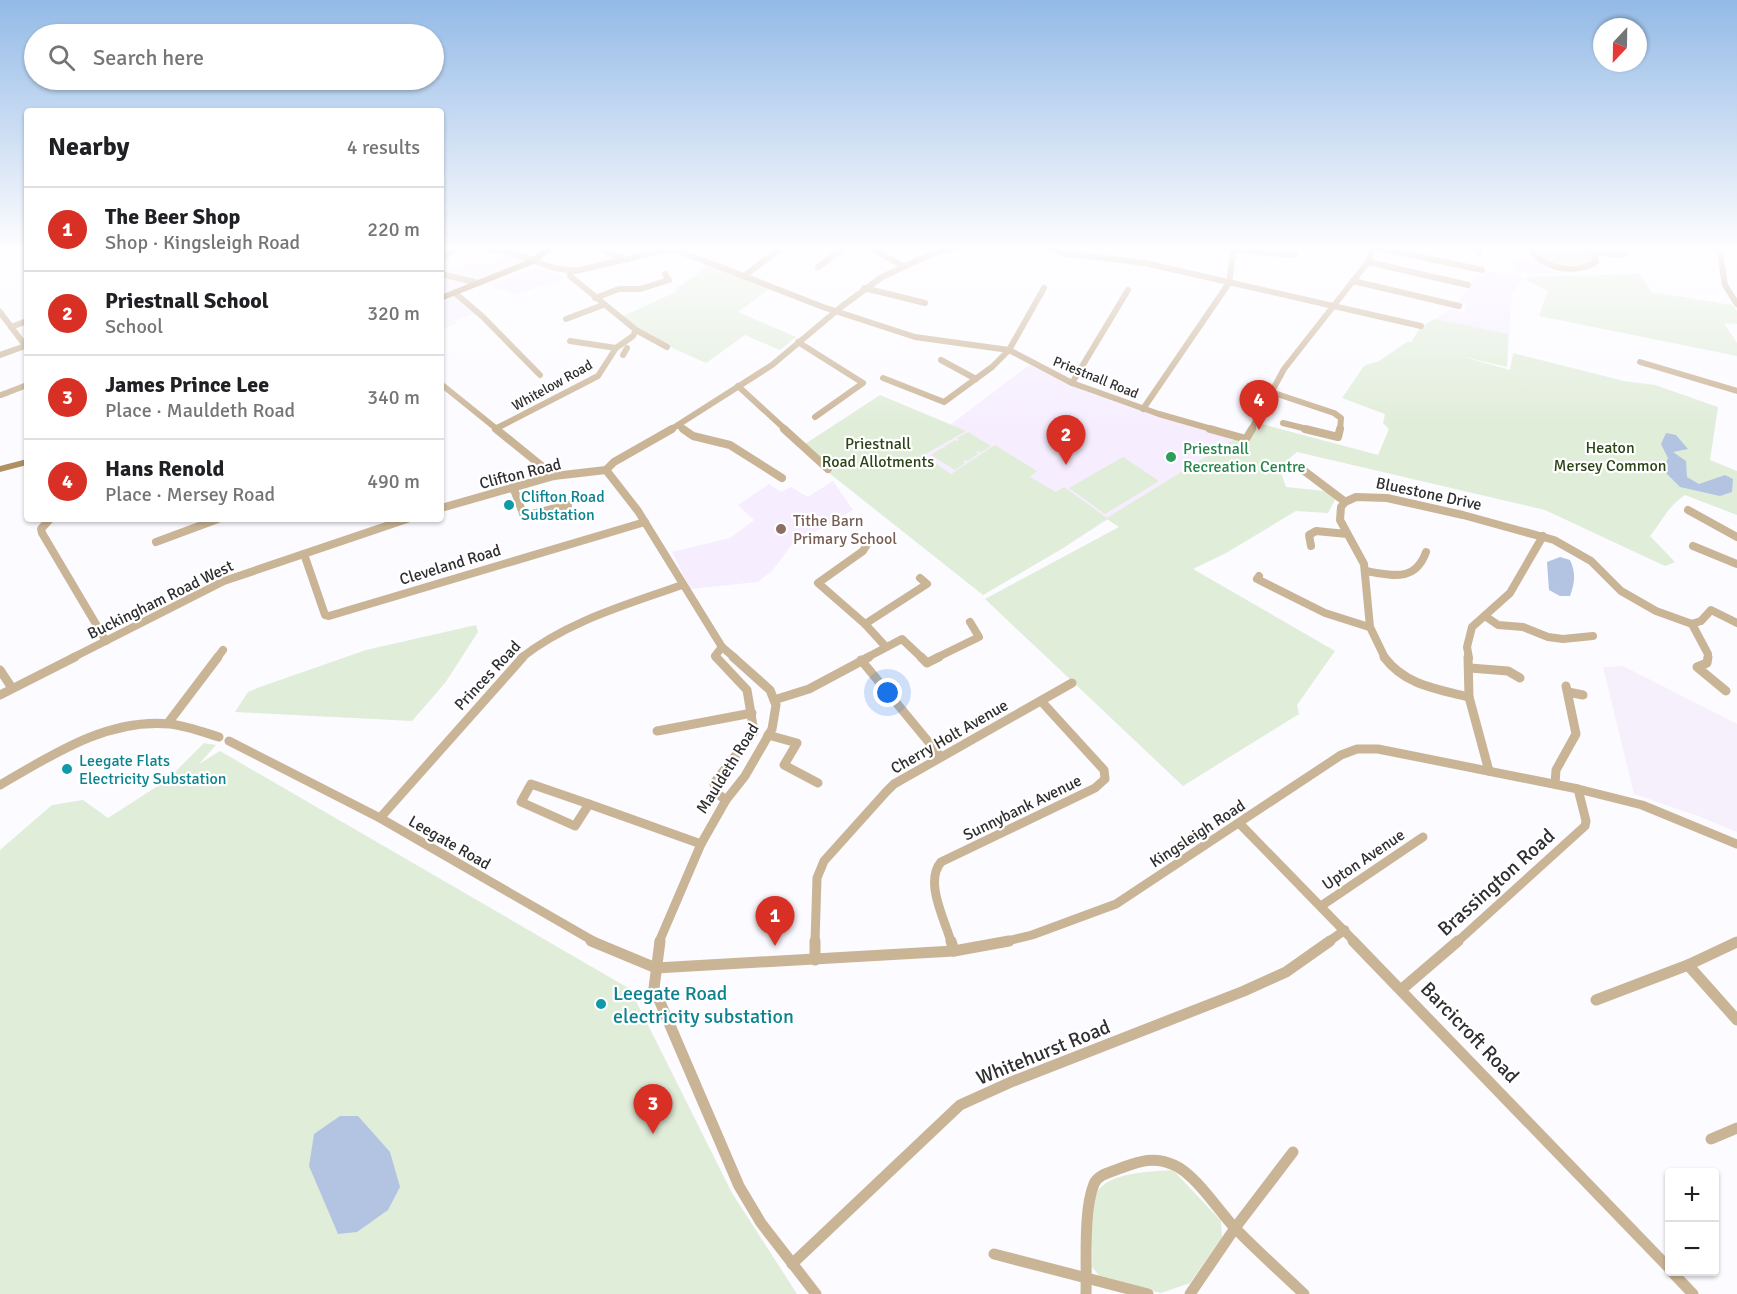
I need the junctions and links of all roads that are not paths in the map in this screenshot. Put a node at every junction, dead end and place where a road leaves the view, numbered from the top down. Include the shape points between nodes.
1 (471, 306) edge
2 (600, 306) edge
3 (605, 306) edge
4 (821, 306) edge
5 (840, 306) edge
6 (1034, 306) edge
7 (1118, 306) edge
8 (1214, 306) edge
9 (1331, 306) edge
10 (1338, 306) edge
11 (835, 310) junction
12 (0, 312) edge
13 (566, 320) dead end
14 (24, 322) edge
15 (1421, 326) dead end
16 (11, 327) junction
17 (636, 330) junction
18 (570, 341) dead end
19 (798, 342) junction
20 (24, 344) edge
21 (667, 347) dead end
22 (24, 348) edge
23 (616, 349) junction
24 (1009, 350) junction
25 (625, 351) dead end
26 (0, 355) edge
27 (941, 360) dead end
28 (1640, 362) dead end
29 (540, 375) dead end
30 (883, 378) dead end
31 (976, 379) junction
32 (1072, 383) junction
33 (24, 386) edge
34 (444, 386) edge
35 (738, 386) junction
36 (1737, 391) edge
37 (1271, 392) junction
38 (1, 395) edge
39 (944, 402) joint
40 (1143, 409) junction
41 (814, 417) dead end
42 (1283, 423) dead end
43 (679, 426) junction
44 (497, 428) junction
45 (24, 463) edge
46 (0, 469) edge
47 (828, 469) dead end
48 (606, 470) junction
49 (1303, 471) dead end
50 (554, 476) junction
51 (782, 478) dead end
52 (513, 488) junction
53 (1344, 501) junction
54 (568, 505) dead end
55 (444, 507) edge
56 (1688, 510) dead end
57 (47, 522) edge
58 (210, 522) edge
59 (398, 522) edge
60 (645, 522) junction
61 (1347, 534) junction
62 (1543, 536) junction
63 (1737, 537) edge
64 (871, 538) dead end
65 (156, 542) dead end
66 (1311, 546) dead end
67 (1693, 546) dead end
68 (1426, 552) dead end
69 (304, 554) junction
70 (1737, 564) edge
71 (1365, 571) junction
72 (1258, 577) dead end
73 (920, 578) dead end
74 (682, 585) junction
75 (1485, 616) junction
76 (970, 622) dead end
77 (1737, 623) edge
78 (865, 624) junction
79 (1692, 624) junction
80 (1369, 627) junction
81 (1593, 636) dead end
82 (106, 641) junction
83 (722, 647) junction
84 (886, 647) junction
85 (223, 650) dead end
86 (861, 660) junction
87 (1470, 668) junction
88 (0, 670) edge
89 (1520, 678) dead end
90 (1072, 683) dead end
91 (12, 688) junction
92 (1726, 691) dead end
93 (0, 695) edge
94 (1583, 695) dead end
95 (1469, 697) junction
96 (774, 700) junction
97 (1041, 701) junction
98 (752, 713) junction
99 (168, 723) junction
100 (657, 731) dead end
101 (768, 735) junction
102 (219, 737) dead end
103 (229, 741) dead end
104 (941, 757) junction
105 (1489, 771) junction
106 (818, 783) dead end
107 (1555, 784) junction
108 (0, 785) edge
109 (1578, 789) junction
110 (726, 800) junction
111 (589, 804) junction
112 (380, 818) junction
113 (1240, 824) junction
114 (1423, 837) dead end
115 (701, 844) junction
116 (1737, 844) edge
117 (1320, 906) junction
118 (1345, 930) junction
119 (1737, 942) edge
120 (954, 951) junction
121 (815, 960) junction
122 (1688, 964) junction
123 (656, 968) junction
124 (1402, 990) junction
125 (1596, 1000) dead end
126 (1737, 1020) edge
127 (1737, 1128) edge
128 (1711, 1140) dead end
129 (1293, 1152) dead end
130 (1235, 1228) junction
131 (994, 1254) dead end
132 (792, 1264) junction
133 (1665, 1264) edge
134 (1676, 1276) edge
135 (1088, 1277) junction
136 (816, 1294) edge
137 (1086, 1294) edge
138 (1148, 1294) edge
139 (1190, 1294) edge
140 (1304, 1294) edge
141 (1693, 1294) edge

1 - 29 street
2 - 13 street
3 - 17 street
4 - 11 street, Priestnall Road
5 - 11 street
6 - 24 street
7 - 32 street
8 - 40 street
9 - 37 street
10 - 15 street
11 - 19 street
11 - 24 street, Priestnall Road via 915,337
12 - 16 street
14 - 16 street
16 - 20 street
17 - 21 street
17 - 23 street, Whitelow Road
18 - 23 street
19 - 35 street
19 - 41 street via 863,383
22 - 26 street
23 - 25 street
23 - 44 street, Whitelow Road via 598,376
24 - 31 street
24 - 32 street, Priestnall Road
27 - 31 street
28 - 36 street
30 - 39 street
31 - 39 street
32 - 40 street, Priestnall Road
33 - 38 street
34 - 44 street
35 - 43 street
35 - 47 street
37 - 40 street, Priestnall Road via 1246,439
37 - 42 street via 1334,413 1342,423 1338,437
43 - 48 street
43 - 51 street via 693,436 730,445
44 - 50 street
45 - 46 main road
48 - 50 street, Clifton Road
48 - 60 street
49 - 53 street
50 - 52 street, Clifton Road
52 - 54 street via 524,516
52 - 55 street, Clifton Road
53 - 61 street via 1339,517
53 - 62 street, Bluestone Drive via 1366,495 1388,498
56 - 63 street
57 - 82 street via 40,529
58 - 65 street
59 - 69 street, Buckingham Road West
60 - 69 street, Cleveland Road via 329,616 325,615
60 - 74 street
61 - 66 street via 1316,531 1309,535
61 - 71 street
62 - 75 street via 1510,593
62 - 79 street, Bluestone Drive via 1585,557 1621,591 1656,611
64 - 78 street via 863,551 818,583
67 - 70 street
68 - 71 street via 1423,563 1412,573
69 - 82 street, Buckingham Road West via 224,581
71 - 80 street
72 - 80 street via 1336,620
73 - 78 street via 927,584
74 - 83 street
74 - 112 street, Princes Road via 561,631 535,646
75 - 81 street via 1498,625 1523,627 1548,637
75 - 87 street via 1472,627 1467,647
76 - 84 street via 980,637 927,663 902,639
77 - 79 street via 1711,610
78 - 84 street
79 - 92 street via 1708,654 1707,663 1697,667
80 - 95 street via 1395,671 1410,681
82 - 91 street, Buckingham Road West
83 - 96 street via 770,690
83 - 98 street via 715,656 747,690
84 - 86 street
85 - 99 street
86 - 96 street via 809,689
86 - 104 street
87 - 89 street via 1508,671
87 - 95 street
88 - 91 street
90 - 97 street, Cherry Holt Avenue
91 - 93 street, Buckingham Road West
94 - 107 street via 1567,689 1576,734 1556,766
95 - 105 street
96 - 101 street, Mauldeth Road
97 - 104 street, Cherry Holt Avenue
97 - 120 street, Sunnybank Avenue via 1104,770 1105,779 1095,788 941,862 935,869 934,885
98 - 100 street
98 - 110 street via 754,732 714,783 715,792
99 - 102 street
99 - 108 street via 138,724 99,734
101 - 106 street via 797,743 784,765
101 - 110 street, Mauldeth Road
103 - 112 street, Leegate Road
104 - 121 street, Cherry Holt Avenue via 894,784 824,861 817,878
105 - 107 street, Kingsleigh Road
105 - 113 street, Kingsleigh Road via 1378,749 1357,749 1341,755
107 - 109 street, Kingsleigh Road
109 - 116 street, Kingsleigh Road via 1642,805
109 - 124 street, Brassington Road via 1585,826
110 - 115 street, Mauldeth Road
111 - 111 street via 531,784 521,802 575,826
111 - 115 street
112 - 123 street, Leegate Road via 590,940
113 - 117 street, Barcicroft Road
113 - 120 street, Kingsleigh Road via 1116,904 1032,934
114 - 117 street, Upton Avenue
115 - 123 street, Mauldeth Road via 659,942
117 - 118 street, Barcicroft Road
118 - 124 street, Barcicroft Road
118 - 132 street, Whitehurst Road via 1286,972 960,1105
119 - 122 street
120 - 121 street, Kingsleigh Road
121 - 123 street, Kingsleigh Road
122 - 125 street
122 - 126 street
123 - 132 street, Mauldeth Road via 654,988 739,1186
124 - 133 street, Barcicroft Road
127 - 128 street
129 - 130 street
130 - 135 street via 1186,1173 1156,1159 1145,1159 1098,1178 1094,1184 1089,1208
130 - 139 street
130 - 140 street
131 - 135 street
132 - 136 street, Mauldeth Road
134 - 141 street, Barcicroft Road
135 - 137 street
135 - 138 street

